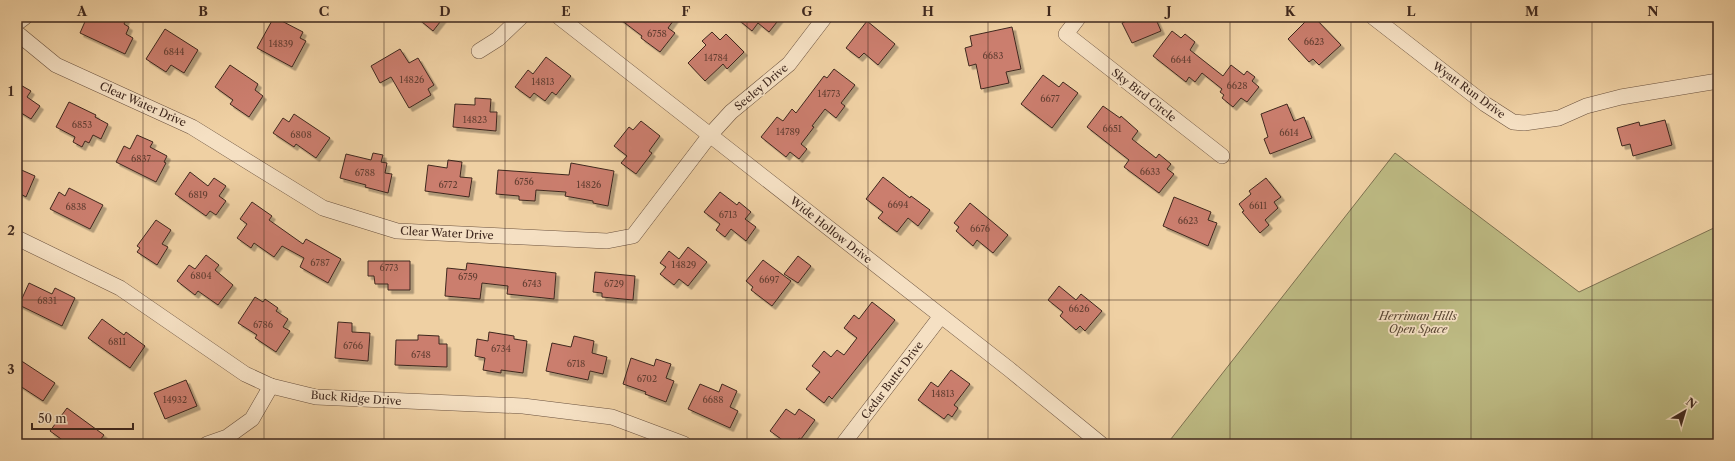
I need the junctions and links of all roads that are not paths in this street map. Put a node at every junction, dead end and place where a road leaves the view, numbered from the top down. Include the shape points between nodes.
1 (25, 17) edge
2 (521, 17) edge
3 (559, 17) edge
4 (825, 17) edge
5 (1079, 17) edge
6 (1373, 17) edge
7 (17, 23) edge
8 (17, 33) edge
9 (479, 51) dead end
10 (1718, 81) edge
11 (710, 135) junction
12 (1222, 156) dead end
13 (17, 238) edge
14 (940, 316) junction
15 (271, 386) junction
16 (207, 444) edge
17 (684, 444) edge
18 (843, 444) edge
19 (1101, 444) edge

1 - 7 street
2 - 9 street
3 - 11 street, Wide Hollow Drive
4 - 11 street, Seeley Drive via 789,64 731,112
5 - 12 street, Sky Bird Circle via 1066,34
6 - 10 street, Wyatt Run Drive via 1485,104 1513,122 1559,118 1586,106 1620,97
8 - 11 street, Clear Water Drive via 56,65 192,126 323,208 397,231 607,241 633,236
11 - 14 street, Wide Hollow Drive
13 - 15 street, Buck Ridge Drive via 120,288 245,374
14 - 18 street, Cedar Butte Drive
14 - 19 street, Wide Hollow Drive
15 - 16 street via 252,419 227,436
15 - 17 street, Buck Ridge Drive via 316,397 523,406 612,417

